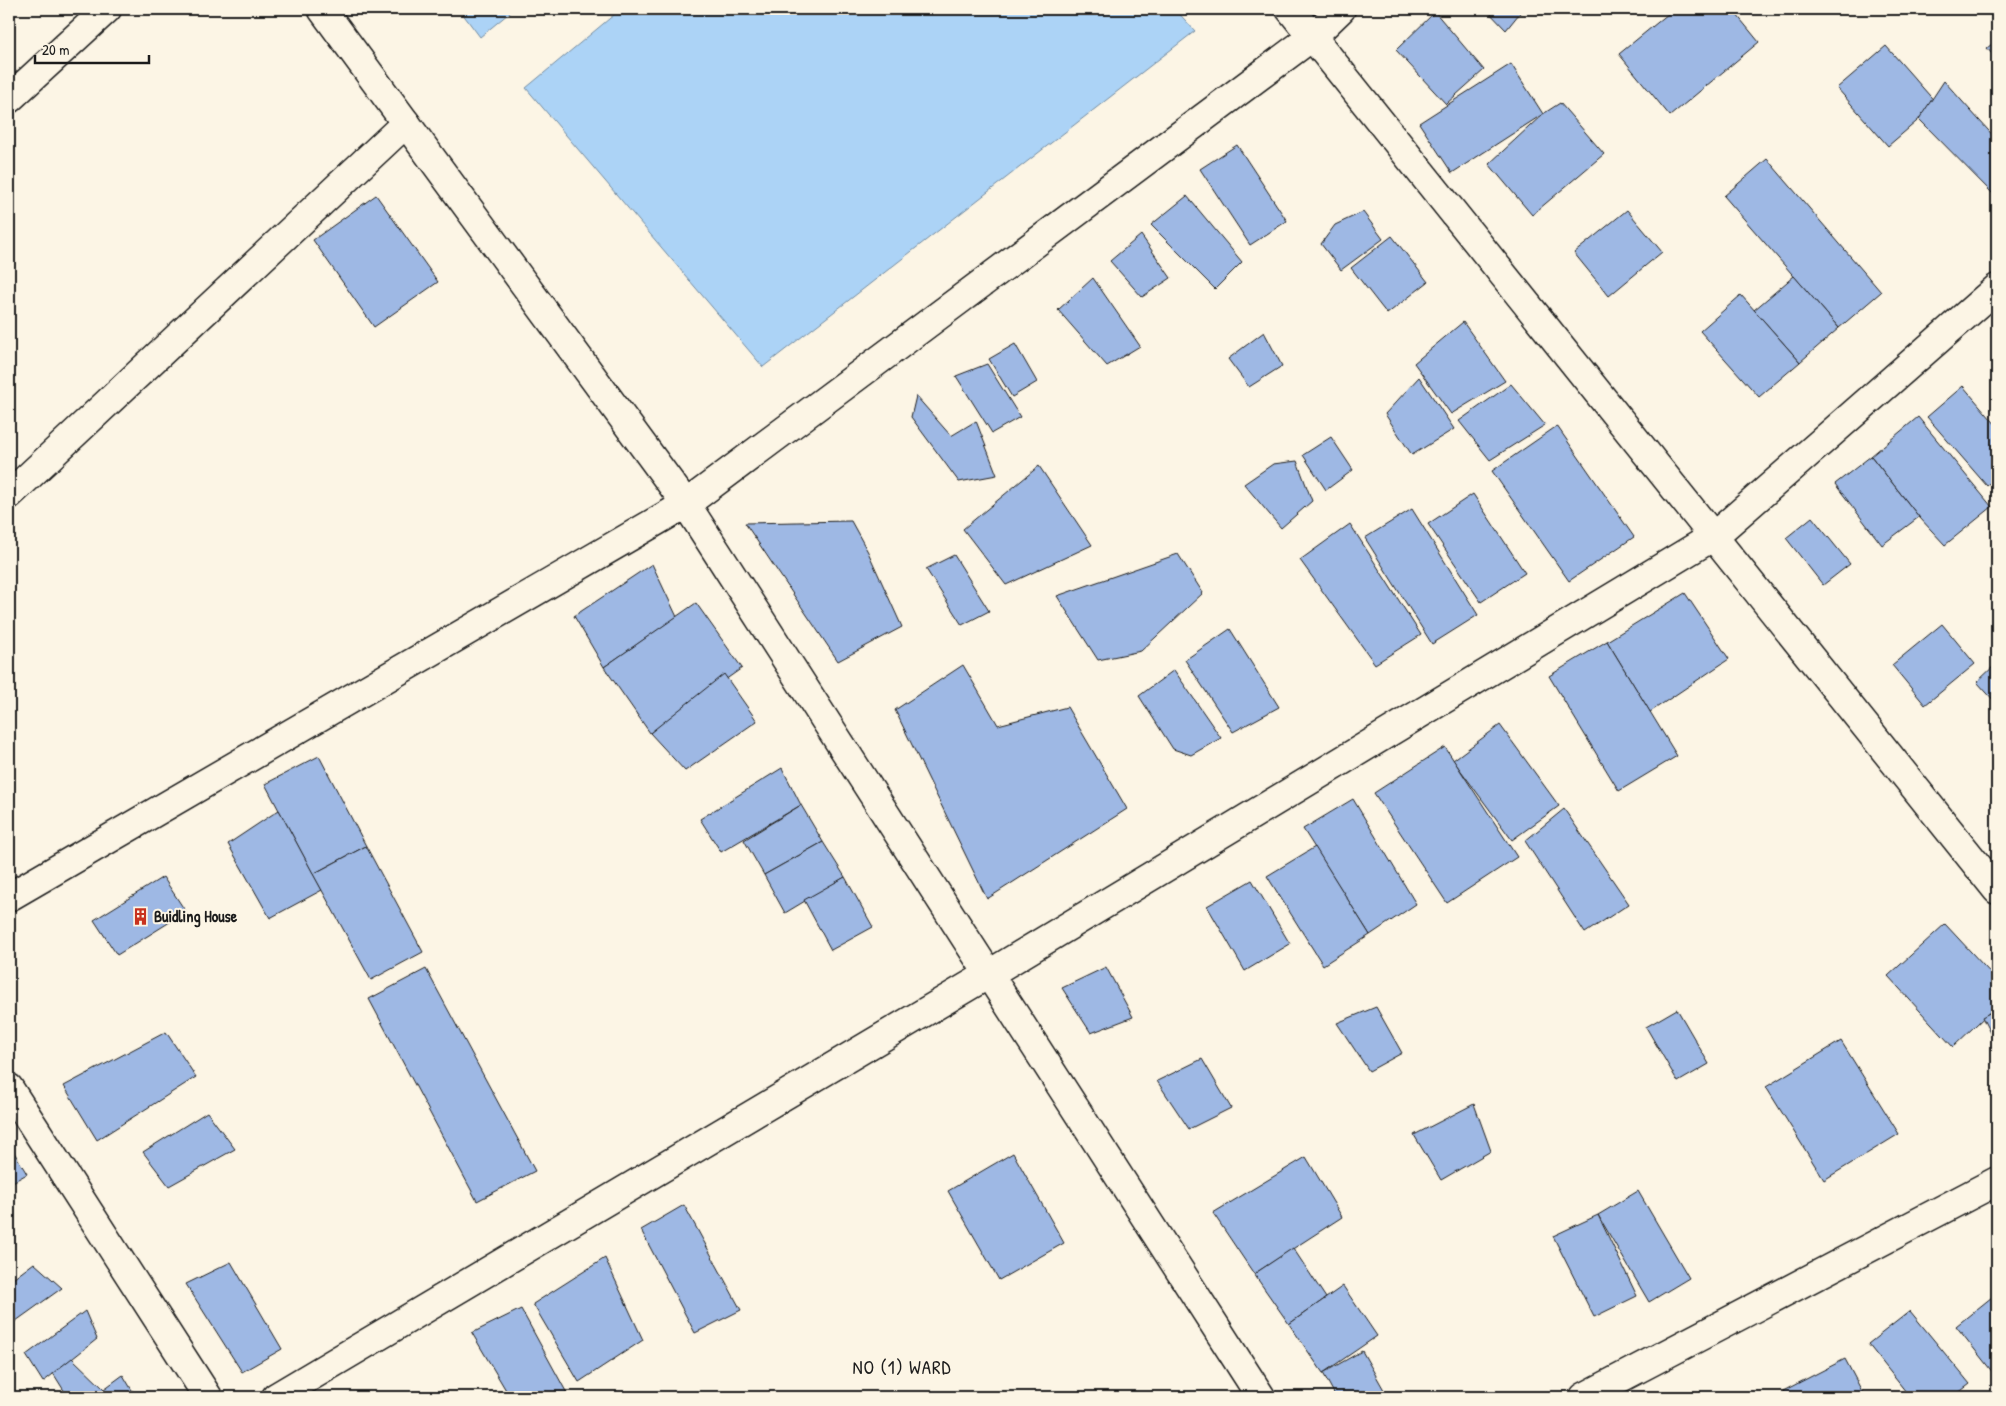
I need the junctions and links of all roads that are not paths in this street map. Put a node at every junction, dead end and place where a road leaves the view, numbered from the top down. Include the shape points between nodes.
1 (107, 9) edge
2 (322, 9) edge
3 (1290, 9) edge
4 (1341, 9) edge
5 (1313, 36) junction
6 (9, 99) edge
7 (406, 123) junction
8 (1997, 288) edge
9 (9, 496) edge
10 (686, 504) junction
11 (1714, 536) junction
12 (1997, 890) edge
13 (9, 897) edge
14 (989, 974) junction
15 (9, 1088) edge
16 (1997, 1181) edge
17 (208, 1397) edge
18 (276, 1397) edge
19 (1261, 1397) edge
20 (1584, 1397) edge

1 - 6 street
2 - 7 street
3 - 5 street
4 - 5 street
5 - 10 street
5 - 11 street
7 - 9 street
7 - 10 street
8 - 11 street
10 - 13 street
10 - 14 street
11 - 12 street
11 - 14 street
14 - 18 street
14 - 19 street
15 - 17 street
16 - 20 street

